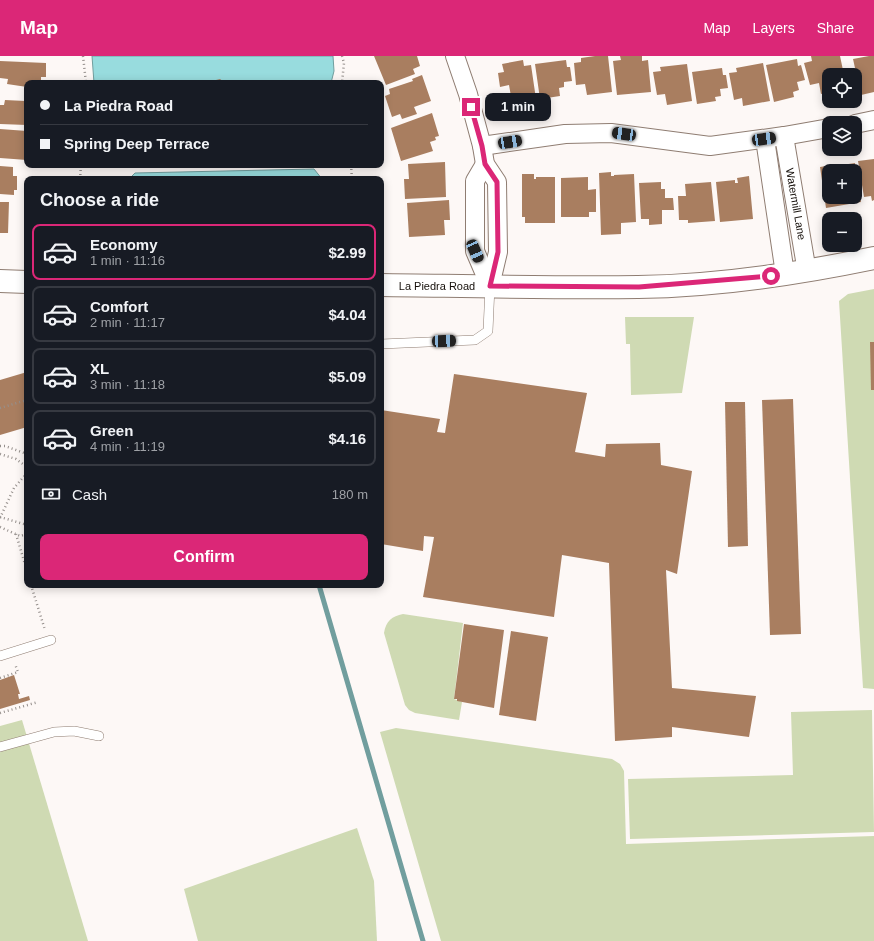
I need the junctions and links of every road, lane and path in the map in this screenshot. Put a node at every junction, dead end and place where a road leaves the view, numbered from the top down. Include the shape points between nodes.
1 (83, 56) edge
2 (342, 56) edge
3 (455, 56) edge
4 (86, 80) edge
5 (342, 80) edge
6 (874, 120) edge
7 (862, 123) edge
8 (822, 129) edge
9 (784, 136) junction
10 (764, 139) junction
11 (483, 155) junction
12 (874, 258) edge
13 (808, 272) junction
14 (785, 274) junction
15 (0, 281) edge
16 (24, 282) edge
17 (384, 285) edge
18 (490, 286) junction
19 (384, 344) edge
20 (24, 401) edge
21 (0, 408) edge
22 (0, 446) edge
23 (24, 453) edge
24 (0, 454) edge
25 (24, 465) edge
26 (24, 476) edge
27 (0, 518) edge
28 (24, 524) edge
29 (0, 527) edge
30 (16, 534) junction
31 (24, 535) edge
32 (24, 561) edge
33 (32, 588) edge
34 (45, 630) dead end
35 (50, 640) dead end
36 (0, 656) edge
37 (14, 662) dead end
38 (0, 678) edge
39 (38, 702) dead end
40 (0, 713) edge
41 (99, 736) dead end
42 (0, 747) edge

1 - 4 path
2 - 5 path
3 - 11 street via 468,94
6 - 7 street
8 - 9 street
9 - 10 street
9 - 13 street, Watermill Lane
10 - 11 street via 710,146 611,133 580,133 565,134
10 - 14 street, Watermill Lane
11 - 18 street via 497,182 498,252
12 - 13 street, La Piedra Road
13 - 14 street, La Piedra Road
14 - 18 street, La Piedra Road via 639,287
15 - 16 street
17 - 18 street, La Piedra Road
18 - 19 lane via 488,331 475,340
20 - 21 path
22 - 23 path
24 - 25 path via 16,459
26 - 27 path via 14,488
27 - 28 path
29 - 30 path
30 - 31 path
30 - 32 path
33 - 34 path
35 - 36 lane
37 - 38 path via 18,672
39 - 40 path
41 - 42 lane via 74,731 54,732

